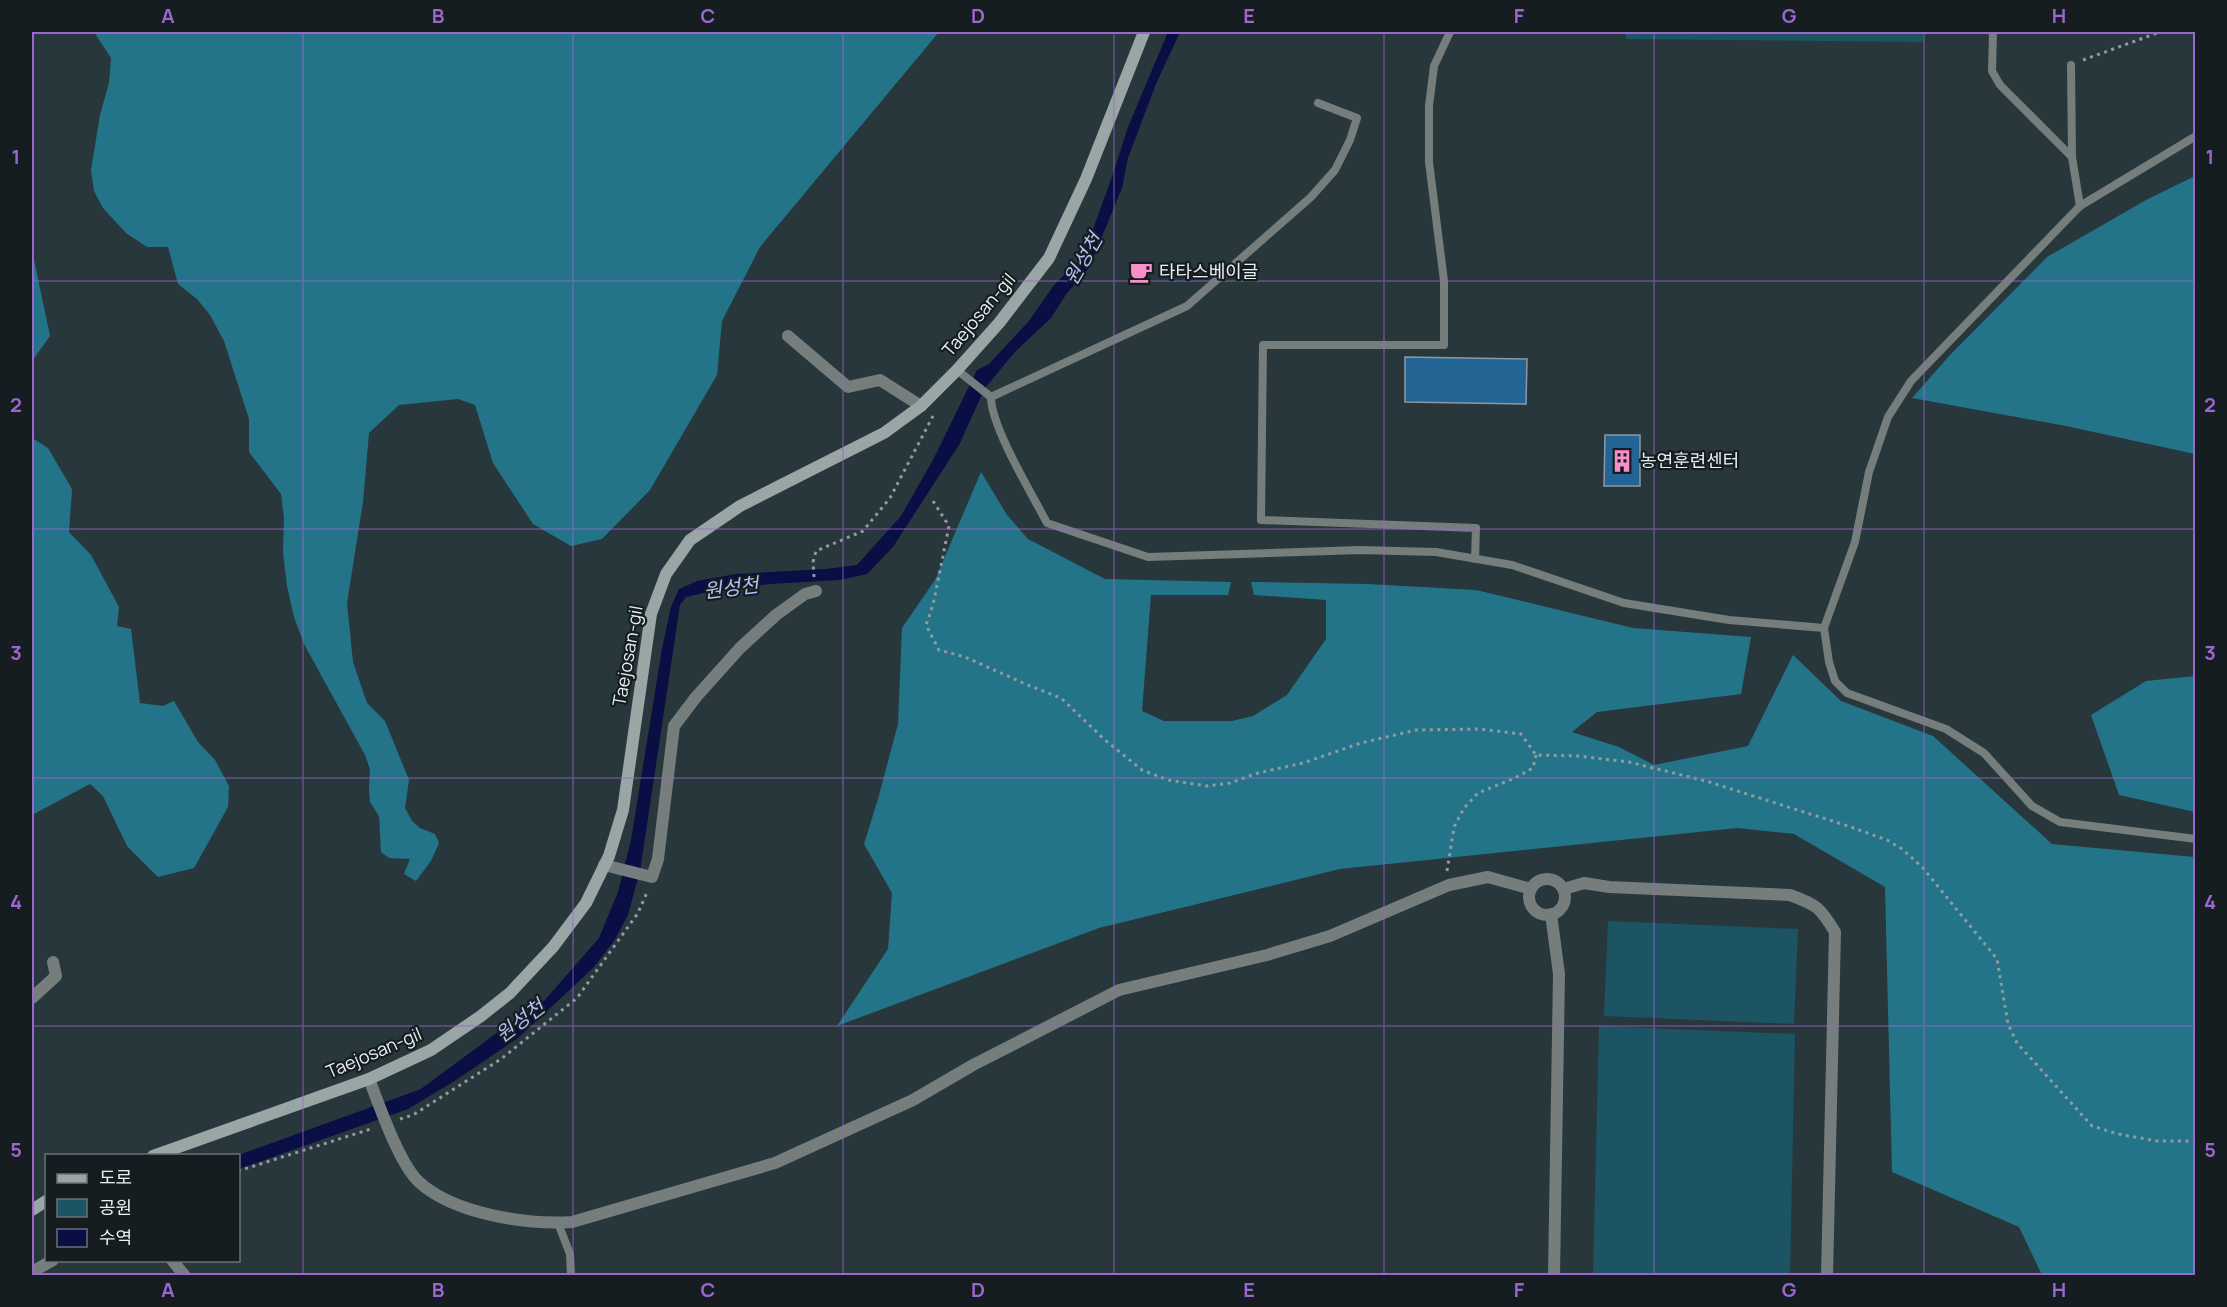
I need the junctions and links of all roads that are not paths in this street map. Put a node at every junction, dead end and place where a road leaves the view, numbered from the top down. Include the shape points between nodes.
1 (1144, 32) edge
2 (1450, 32) edge
3 (1993, 32) edge
4 (2071, 65) road end
5 (1318, 103) dead end
6 (2196, 136) edge
7 (2072, 157) junction
8 (2080, 206) junction
9 (788, 336) dead end
10 (961, 374) junction
11 (988, 395) junction
12 (921, 406) junction
13 (1475, 559) junction
14 (815, 588) road end
15 (1824, 628) junction
16 (2196, 839) edge
17 (604, 865) junction
18 (1531, 889) junction
19 (1564, 889) junction
20 (1551, 914) junction
21 (53, 962) dead end
22 (32, 999) edge
23 (369, 1078) junction
24 (156, 1154) edge
25 (45, 1202) edge
26 (32, 1210) edge
27 (558, 1223) junction
28 (50, 1262) edge
29 (174, 1262) edge
30 (32, 1272) edge
31 (185, 1275) edge
32 (571, 1275) edge
33 (1554, 1275) edge
34 (1827, 1275) edge

1 - 10 street, Taejosan-gil via 1086,179 1049,258
2 - 13 lane via 1434,66 1430,106 1430,162 1444,280 1444,345 1263,345 1261,520 1476,528
3 - 7 lane via 1992,71 2000,85
4 - 7 lane
5 - 11 lane via 1357,118 1350,141 1335,170 1311,197 1246,255 1187,306
6 - 8 lane
7 - 8 lane
8 - 15 lane via 1911,381 1894,407 1869,472 1856,542
9 - 12 street via 848,387 880,380
10 - 11 lane
10 - 12 street, Taejosan-gil
11 - 13 lane via 1008,446 1047,523 1148,557 1359,550 1436,552
12 - 17 street, Taejosan-gil via 885,433 740,506 690,540 666,574 651,614 623,810
13 - 15 lane via 1512,565 1624,603 1729,620
14 - 17 street via 776,615 740,648 674,726 658,859 649,876
15 - 16 lane via 1835,681 1847,693 1946,729 1984,753 2032,806 2060,822
17 - 23 street, Taejosan-gil via 586,903 554,947 510,993 430,1050
18 - 19 street via 1545,878 1557,880
18 - 20 street via 1532,907 1542,914
18 - 27 street via 1488,877 1444,887 1330,936 1119,990 913,1100 775,1163
19 - 20 street via 1566,901
19 - 34 street via 1584,884 1790,896 1822,910 1835,932
20 - 33 street via 1559,974
21 - 22 street via 56,976
23 - 24 street, Taejosan-gil
23 - 27 street via 404,1160 418,1181 459,1205 523,1220
25 - 26 street
27 - 32 lane via 570,1254
28 - 30 street
29 - 31 street

